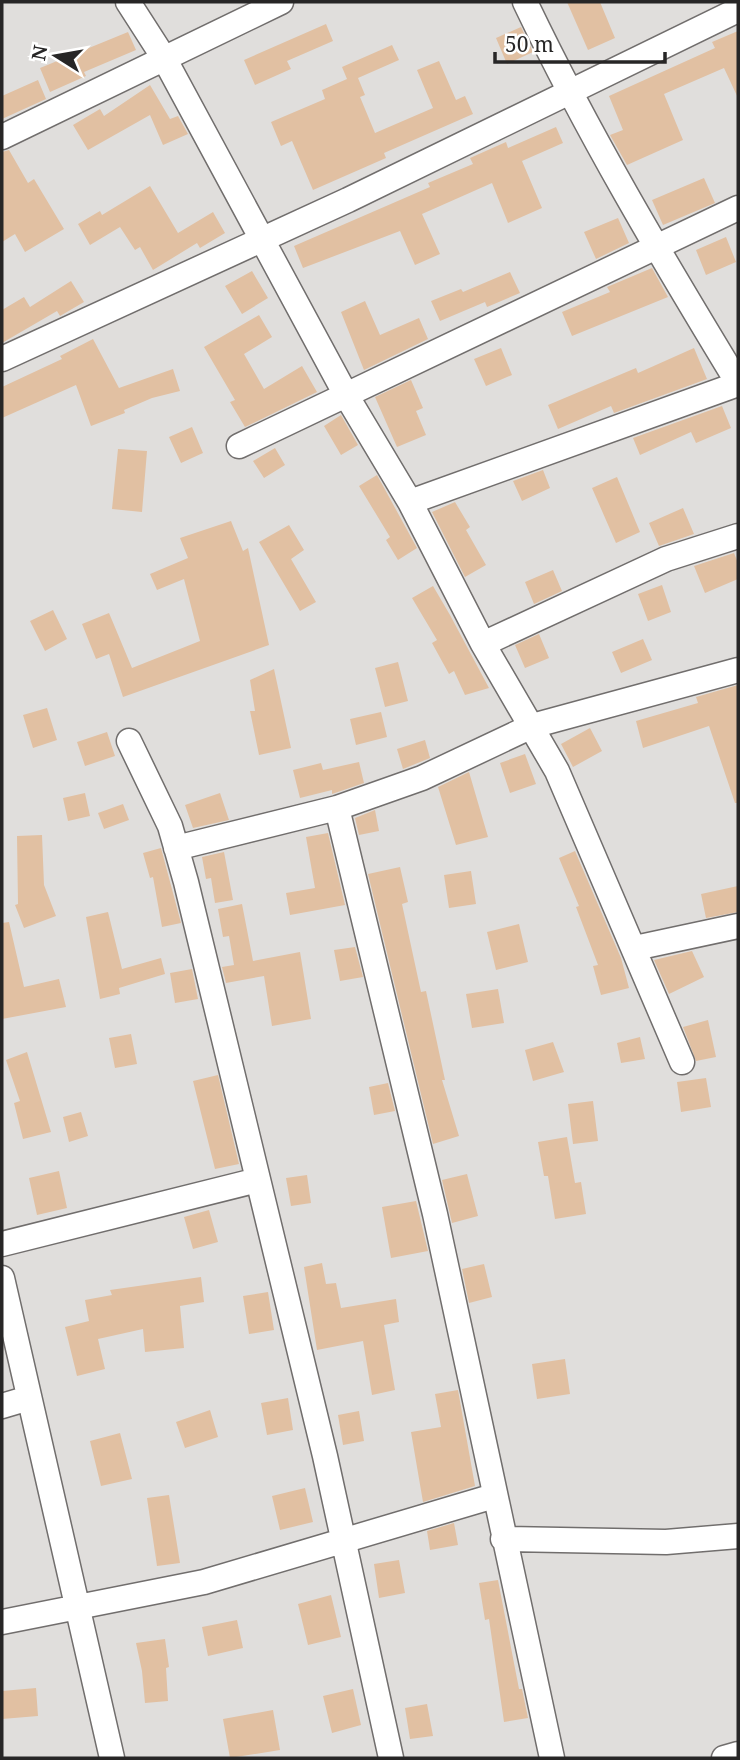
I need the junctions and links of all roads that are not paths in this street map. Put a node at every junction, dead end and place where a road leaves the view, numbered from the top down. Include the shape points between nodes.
1 (128, 2) edge
2 (281, 2) edge
3 (525, 2) edge
4 (738, 10) edge
5 (164, 58) junction
6 (568, 93) junction
7 (2, 137) edge
8 (738, 208) edge
9 (262, 239) junction
10 (656, 248) junction
11 (2, 359) edge
12 (738, 384) edge
13 (346, 395) junction
14 (239, 446) dead end
15 (410, 502) junction
16 (738, 536) edge
17 (483, 643) junction
18 (738, 670) edge
19 (532, 726) junction
20 (130, 741) dead end
21 (337, 808) junction
22 (176, 848) junction
23 (738, 926) edge
24 (635, 948) junction
25 (682, 1062) dead end
26 (258, 1180) junction
27 (2, 1244) edge
28 (2, 1278) edge
29 (29, 1398) junction
30 (2, 1406) edge
31 (494, 1496) junction
32 (738, 1536) edge
33 (343, 1539) junction
34 (503, 1539) junction
35 (706, 1540) junction
36 (738, 1555) edge
37 (77, 1606) junction
38 (2, 1622) edge
39 (738, 1754) edge
40 (111, 1758) edge
41 (391, 1758) edge
42 (552, 1758) edge
43 (724, 1758) edge

1 - 5 street
2 - 5 street
3 - 6 street
4 - 6 street
5 - 7 street
5 - 9 street
6 - 9 street
6 - 10 street
8 - 10 street
9 - 11 street
9 - 13 street
10 - 12 street
10 - 13 street
12 - 15 street
13 - 14 street
13 - 15 street
15 - 17 street
16 - 17 street via 666,559
17 - 19 street
18 - 19 street
19 - 21 street via 422,778
19 - 24 street via 557,771
20 - 22 street
21 - 22 street
21 - 31 street via 435,1214
22 - 26 street
23 - 24 street
24 - 25 street
26 - 27 street
26 - 33 street
28 - 29 street
29 - 30 street
29 - 37 street
31 - 33 street
31 - 34 street
32 - 35 street
33 - 37 street via 204,1582
33 - 41 street
34 - 35 street
34 - 42 street
35 - 36 street
37 - 38 street
37 - 40 street
39 - 43 street

